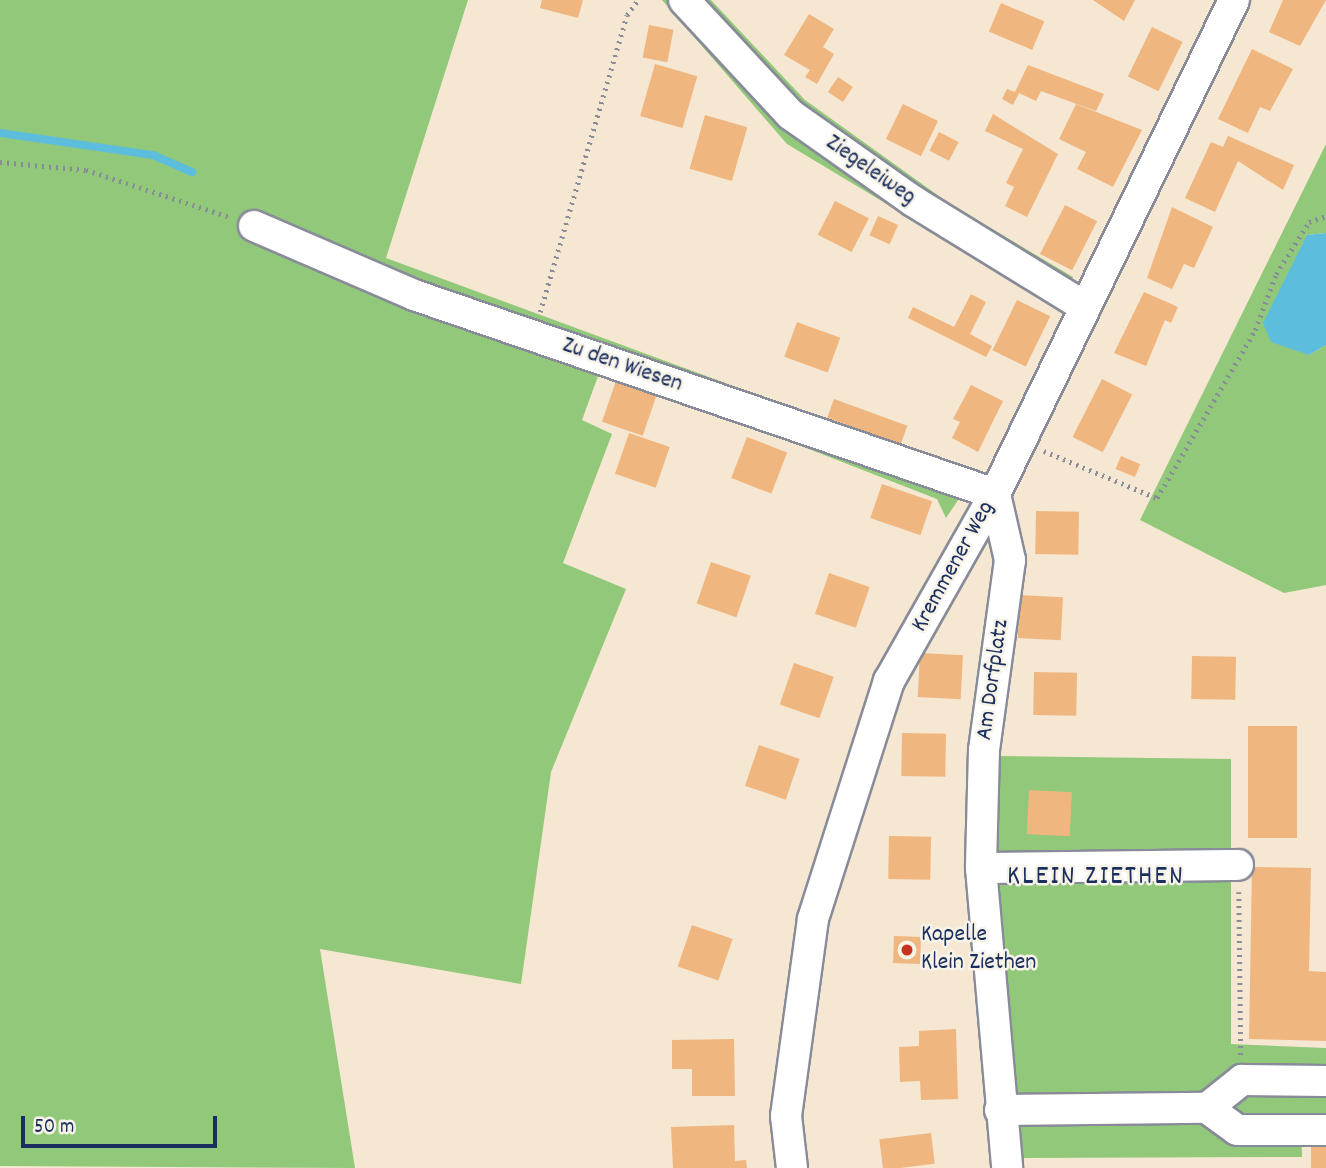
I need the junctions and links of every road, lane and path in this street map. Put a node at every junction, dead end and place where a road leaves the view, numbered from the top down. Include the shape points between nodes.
1 (638, 0) edge
2 (684, 0) edge
3 (1234, 0) edge
4 (0, 162) edge
5 (1326, 216) edge
6 (254, 226) joint
7 (1085, 307) junction
8 (533, 336) junction
9 (1016, 443) junction
10 (995, 494) junction
11 (1238, 865) joint
12 (981, 868) junction
13 (1242, 1080) junction
14 (1326, 1081) edge
15 (1207, 1108) junction
16 (1000, 1110) junction
17 (1326, 1130) edge
18 (792, 1168) edge
19 (1007, 1168) edge

1 - 8 path via 627,15
2 - 7 street, Ziegeleiweg via 791,115 913,201
3 - 7 street, Kremmener Weg
4 - 6 path via 139,183
5 - 9 path via 1308,222 1276,274 1255,330 1157,498 1064,456
6 - 8 street, Zu den Wiesen via 414,295
7 - 9 street, Kremmener Weg
8 - 10 street, Zu den Wiesen
9 - 10 street, Kremmener Weg
10 - 12 street, Am Dorfplatz via 1010,560 984,750
10 - 18 street, Kremmener Weg via 889,681 813,919 786,1116
11 - 12 street
11 - 13 path
12 - 16 street, Am Dorfplatz
13 - 14 street
13 - 15 street
15 - 16 street
15 - 17 street via 1237,1130
16 - 19 street, Am Dorfplatz

